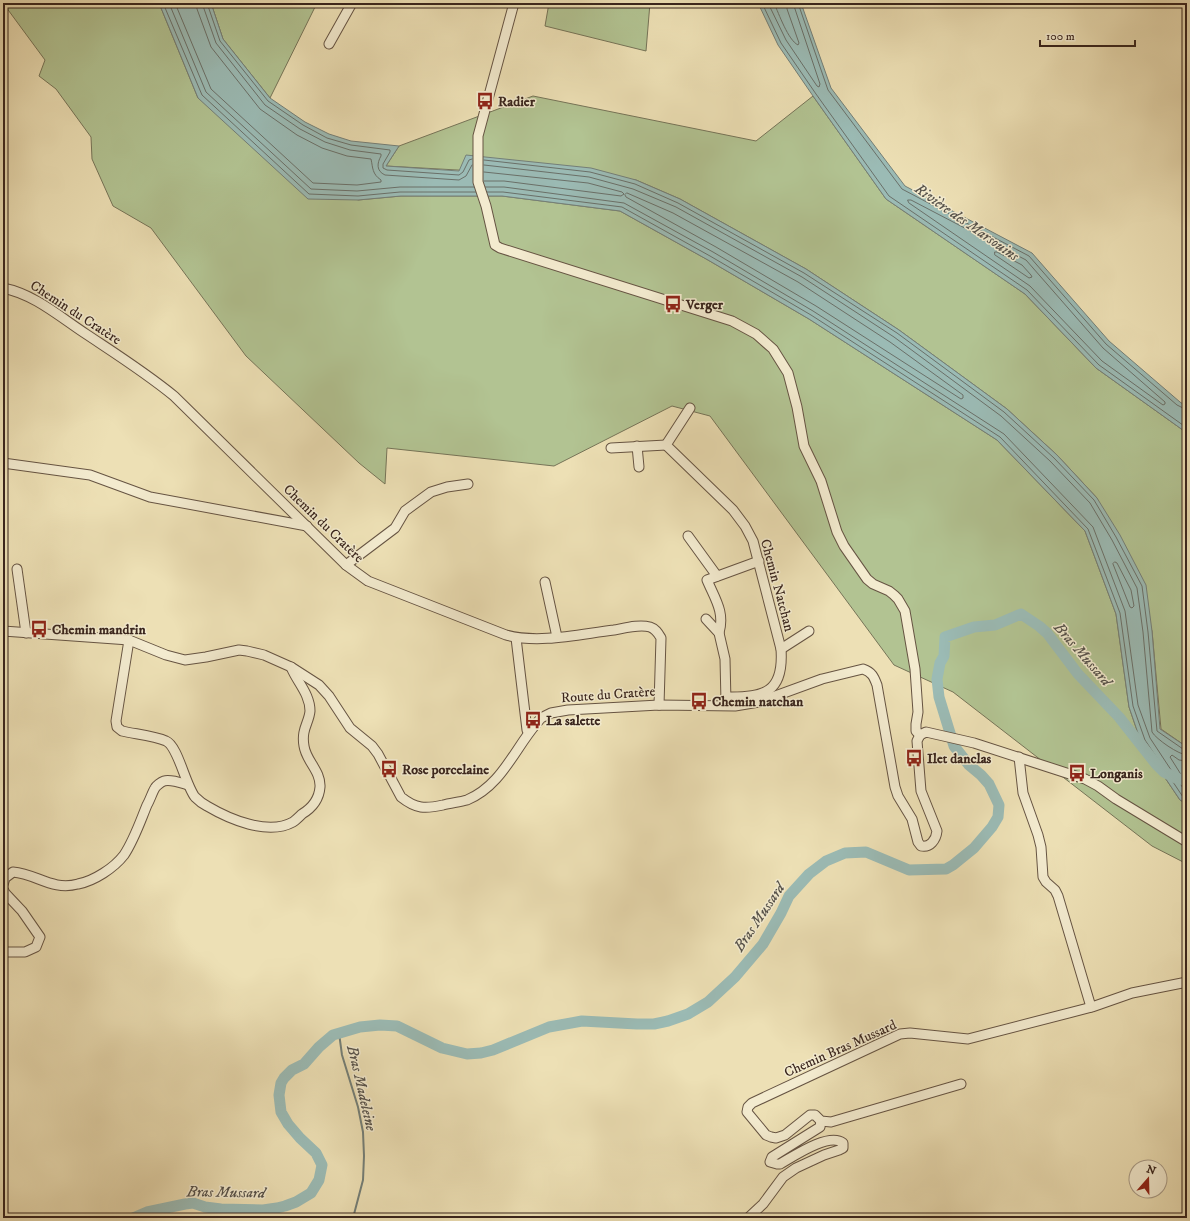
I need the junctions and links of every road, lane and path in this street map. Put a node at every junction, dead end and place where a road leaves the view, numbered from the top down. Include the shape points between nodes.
1 (352, 3) edge
2 (514, 3) edge
3 (329, 44) dead end
4 (3, 288) edge
5 (690, 408) dead end
6 (666, 445) junction
7 (637, 446) junction
8 (611, 448) dead end
9 (3, 463) edge
10 (639, 467) dead end
11 (468, 484) dead end
12 (307, 526) junction
13 (688, 536) dead end
14 (759, 561) junction
15 (346, 565) junction
16 (17, 569) dead end
17 (717, 576) junction
18 (545, 582) dead end
19 (706, 619) dead end
20 (3, 631) edge
21 (809, 631) dead end
22 (26, 633) junction
23 (719, 633) junction
24 (557, 637) junction
25 (516, 638) junction
26 (129, 640) junction
27 (781, 649) junction
28 (290, 667) junction
29 (726, 702) junction
30 (659, 704) junction
31 (529, 732) junction
32 (920, 735) junction
33 (1019, 757) junction
34 (188, 785) junction
35 (1187, 842) edge
36 (3, 885) edge
37 (3, 889) edge
38 (3, 952) edge
39 (1187, 982) edge
40 (1091, 1007) junction
41 (961, 1084) dead end
42 (821, 1121) junction
43 (748, 1218) edge

1 - 3 street
2 - 32 street via 478,136 478,182 495,245 732,321 756,334 773,349 788,373 804,446 821,481 844,546 867,579 894,595 905,611 915,669 918,712 916,732
4 - 12 street, Chemin du Cratère via 21,293 40,303 155,380 191,411
5 - 6 street
6 - 7 street
6 - 14 street, Chemin Natchan via 733,510 753,541
7 - 8 street
7 - 10 street
9 - 12 street via 90,475 150,497
11 - 15 street via 430,492 405,511 395,528
12 - 15 street, Chemin du Cratère
13 - 17 street
14 - 17 street
14 - 27 street, Chemin Natchan
15 - 25 street, Chemin du Cratère via 368,581
16 - 22 street
17 - 23 street via 707,580 721,612
18 - 24 street
19 - 23 street
20 - 22 street, Route du Cratère
21 - 27 street
22 - 26 street, Route du Cratère
23 - 29 street via 725,659
24 - 25 street, Chemin du Cratère
24 - 30 street, Chemin du Cratère via 635,627 658,631 661,638
25 - 31 street
26 - 28 street, Route du Cratère via 185,660 239,650 264,655
26 - 34 street via 117,727 122,731 167,741 173,747
27 - 29 street, Chemin Natchan via 782,664 775,684 760,695
28 - 31 street, Route du Cratère via 319,685 350,728 378,754 401,797 406,802 420,807 428,808 466,800 478,794 505,769
28 - 34 street via 310,702 310,712 303,732 304,747 319,778 320,788 317,799 310,809 292,822 262,827 247,824 206,806 195,797
29 - 30 street, Route du Cratère
29 - 32 street, Route du Cratère via 735,706 759,702 842,673 863,669 868,671 877,685 895,787 910,815 918,842 925,847 930,845 937,831 920,791 917,742
30 - 31 street, Route du Cratère via 551,713 541,718
32 - 33 street via 926,732
33 - 35 street via 1085,779
33 - 40 street via 1023,794 1038,835 1044,877 1058,896
34 - 36 street via 164,781 155,787 123,856 92,880 62,887 13,872 5,878
37 - 38 street via 40,938 36,947 25,952
39 - 40 street, Chemin Bras Mussard via 1132,993
40 - 42 street, Chemin Bras Mussard via 968,1039 900,1034 752,1103 747,1109 749,1116 766,1135 776,1138 785,1135 810,1116 816,1116
41 - 42 street, Chemin Bras Mussard via 831,1122
42 - 43 street via 820,1127 772,1157 770,1162 780,1164 815,1144 833,1139 842,1141 842,1148 796,1168 783,1177 763,1204

